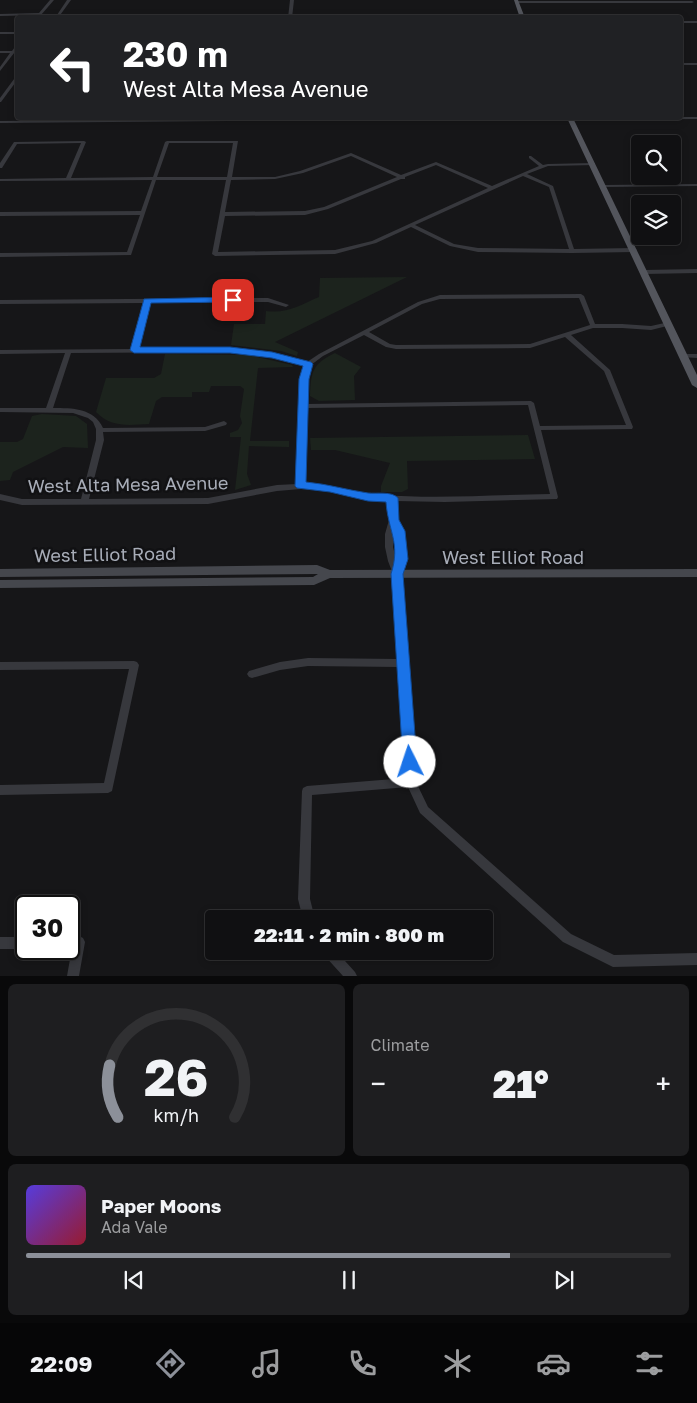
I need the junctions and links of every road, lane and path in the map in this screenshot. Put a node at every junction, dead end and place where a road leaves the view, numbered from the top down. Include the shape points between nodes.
1 (52, 0) edge
2 (69, 0) edge
3 (292, 0) edge
4 (516, 1) edge
5 (692, 2) dead end
6 (0, 15) edge
7 (58, 15) edge
8 (290, 15) edge
9 (522, 15) edge
10 (683, 22) edge
11 (697, 22) edge
12 (0, 33) edge
13 (15, 33) edge
14 (15, 50) edge
15 (0, 52) edge
16 (13, 52) junction
17 (683, 64) edge
18 (697, 64) edge
19 (0, 70) edge
20 (15, 80) edge
21 (0, 101) edge
22 (683, 118) edge
23 (697, 118) edge
24 (140, 120) edge
25 (572, 120) edge
26 (0, 122) edge
27 (531, 157) dead end
28 (593, 164) junction
29 (542, 166) junction
30 (0, 168) edge
31 (523, 174) junction
32 (229, 178) junction
33 (403, 178) junction
34 (68, 179) junction
35 (153, 179) junction
36 (0, 180) edge
37 (697, 185) edge
38 (604, 186) junction
39 (491, 188) junction
40 (141, 213) junction
41 (0, 214) edge
42 (222, 214) junction
43 (410, 225) junction
44 (634, 250) junction
45 (572, 251) junction
46 (0, 255) edge
47 (697, 271) edge
48 (644, 272) junction
49 (147, 301) junction
50 (0, 302) edge
51 (286, 305) dead end
52 (669, 324) junction
53 (593, 326) junction
54 (364, 332) junction
55 (566, 334) junction
56 (134, 350) junction
57 (0, 352) edge
58 (69, 352) junction
59 (683, 356) junction
60 (697, 356) edge
61 (308, 364) junction
62 (697, 385) edge
63 (303, 406) junction
64 (0, 410) edge
65 (49, 410) junction
66 (224, 423) dead end
67 (537, 428) junction
68 (101, 430) junction
69 (301, 486) junction
70 (0, 497) edge
71 (392, 498) junction
72 (84, 502) junction
73 (697, 572) edge
74 (0, 573) edge
75 (329, 574) junction
76 (397, 574) junction
77 (0, 584) edge
78 (404, 663) junction
79 (0, 666) edge
80 (252, 674) dead end
81 (411, 782) junction
82 (0, 790) edge
83 (307, 910) edge
84 (0, 943) edge
85 (15, 943) edge
86 (697, 959) edge
87 (73, 960) edge
88 (336, 960) edge
89 (73, 976) edge
90 (351, 976) edge

1 - 6 street via 40,14
2 - 7 street
3 - 8 street
4 - 5 street
4 - 9 main road
10 - 11 street
12 - 13 street
14 - 16 street
15 - 16 street
16 - 19 street
17 - 18 street
20 - 21 street
22 - 23 street
24 - 26 street
25 - 28 main road
27 - 29 street
28 - 29 street
28 - 38 main road
29 - 31 street
30 - 34 street via 16,143 84,142
31 - 39 street
31 - 45 street via 550,186
32 - 33 street via 275,178 352,154
32 - 35 street
32 - 35 street via 236,142 167,142
32 - 42 street
33 - 39 street via 436,163
33 - 42 street via 326,208 304,213
34 - 35 street
34 - 36 street
35 - 40 street
37 - 38 street
38 - 44 main road
39 - 43 street
40 - 41 street
40 - 46 street via 129,254
42 - 43 street via 215,254 335,252 374,242
43 - 45 street via 452,245 478,250
44 - 45 street
44 - 48 main road
47 - 48 street
48 - 52 main road
49 - 50 street
49 - 51 street via 268,300
49 - 56 street
52 - 53 street via 655,328
52 - 59 main road
53 - 54 street via 581,296 440,297 427,299
53 - 55 street
54 - 55 street via 388,346 414,347 530,346
54 - 61 street
55 - 67 street via 607,370 630,427
56 - 58 street
56 - 61 street via 230,350
57 - 58 street
58 - 65 street
59 - 60 street
59 - 62 main road
61 - 63 street
63 - 67 street via 531,403
63 - 69 street
64 - 65 street
65 - 68 street via 81,412 93,419
66 - 68 street via 205,429
67 - 71 street, West Alta Mesa Avenue via 554,497
68 - 72 street
69 - 71 street, West Alta Mesa Avenue
69 - 72 street, West Alta Mesa Avenue via 213,500
70 - 72 street, West Alta Mesa Avenue via 22,502
71 - 76 street via 389,550
73 - 76 main road, West Elliot Road
74 - 75 main road, West Elliot Road via 317,568
75 - 76 main road, West Elliot Road
75 - 77 main road, West Elliot Road via 314,581
76 - 78 street
78 - 80 street via 308,662
78 - 81 street
79 - 82 street via 134,664 108,788
81 - 83 street via 307,791 304,899
81 - 86 street via 424,810 567,938 613,961
84 - 85 street
87 - 89 street
88 - 90 street

